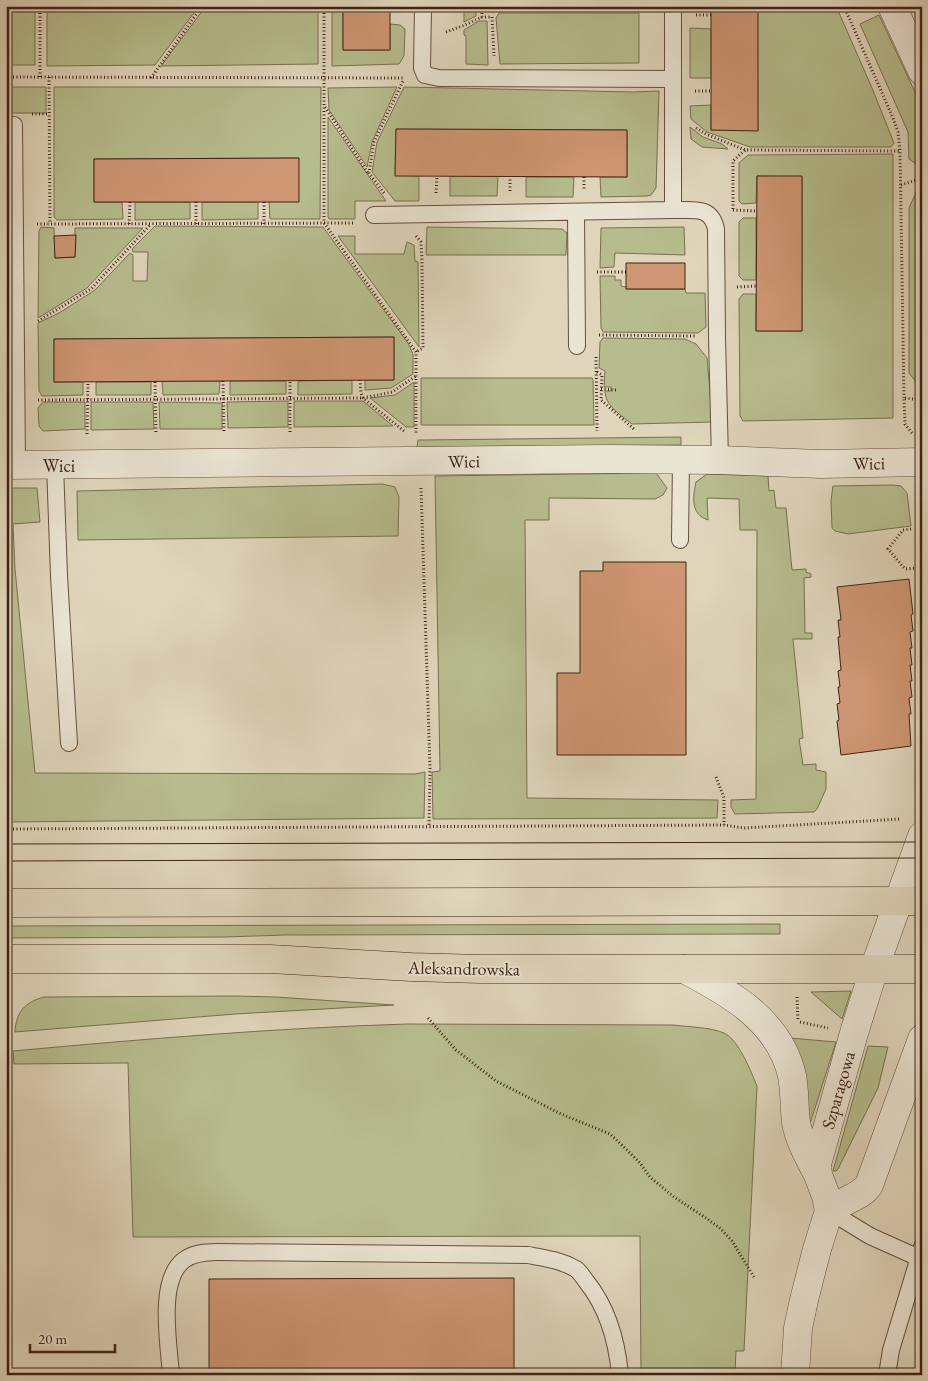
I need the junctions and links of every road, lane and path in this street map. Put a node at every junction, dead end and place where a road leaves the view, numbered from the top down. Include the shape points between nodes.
1 (40, 6) edge
2 (202, 6) edge
3 (423, 6) edge
4 (482, 6) edge
5 (673, 6) edge
6 (844, 6) edge
7 (892, 6) edge
8 (688, 14) dead end
9 (711, 15) dead end
10 (494, 65) dead end
11 (922, 71) edge
12 (425, 75) junction
13 (6, 77) edge
14 (40, 77) junction
15 (49, 77) junction
16 (151, 78) junction
17 (672, 79) junction
18 (687, 90) dead end
19 (711, 91) dead end
20 (324, 106) dead end
21 (14, 125) dead end
22 (694, 128) dead end
23 (900, 151) junction
24 (369, 173) dead end
25 (437, 176) dead end
26 (922, 178) edge
27 (901, 185) junction
28 (436, 198) dead end
29 (130, 202) dead end
30 (196, 202) dead end
31 (264, 202) dead end
32 (673, 210) junction
33 (733, 210) dead end
34 (756, 211) dead end
35 (576, 212) junction
36 (374, 215) joint
37 (14, 224) junction
38 (50, 224) junction
39 (130, 224) junction
40 (151, 224) junction
41 (196, 224) junction
42 (264, 224) junction
43 (597, 272) dead end
44 (626, 272) dead end
45 (734, 286) dead end
46 (756, 286) dead end
47 (36, 322) dead end
48 (596, 336) dead end
49 (717, 337) junction
50 (577, 346) dead end
51 (416, 376) dead end
52 (360, 380) dead end
53 (223, 381) dead end
54 (290, 381) dead end
55 (88, 382) dead end
56 (155, 382) dead end
57 (601, 389) junction
58 (617, 390) dead end
59 (224, 398) junction
60 (290, 398) junction
61 (363, 398) junction
62 (904, 398) junction
63 (156, 399) junction
64 (16, 400) junction
65 (88, 400) junction
66 (922, 400) edge
67 (597, 430) dead end
68 (635, 430) dead end
69 (404, 431) dead end
70 (416, 431) dead end
71 (290, 432) dead end
72 (224, 433) dead end
73 (87, 434) dead end
74 (156, 434) dead end
75 (919, 451) edge
76 (681, 460) junction
77 (720, 460) junction
78 (421, 462) junction
79 (12, 465) edge
80 (55, 465) junction
81 (911, 529) dead end
82 (680, 540) dead end
83 (922, 558) edge
84 (69, 743) dead end
85 (716, 777) dead end
86 (724, 825) junction
87 (429, 827) junction
88 (914, 828) edge
89 (6, 829) edge
90 (910, 901) edge
91 (6, 903) edge
92 (6, 959) edge
93 (684, 969) junction
94 (874, 969) junction
95 (922, 969) edge
96 (797, 992) dead end
97 (428, 1018) dead end
98 (798, 1021) junction
99 (790, 1023) dead end
100 (831, 1028) dead end
101 (922, 1039) edge
102 (818, 1176) junction
103 (829, 1212) junction
104 (920, 1252) edge
105 (754, 1277) dead end
106 (171, 1375) edge
107 (620, 1375) edge
108 (795, 1375) edge
109 (888, 1375) edge

1 - 14 path
2 - 16 path
3 - 12 lane via 422,68
4 - 10 path via 482,17 492,17
5 - 17 lane
6 - 23 path via 890,111 898,132
7 - 11 street
8 - 9 path
12 - 16 path via 404,78
12 - 17 lane via 439,78
13 - 14 path
14 - 15 path
15 - 16 path
15 - 38 path
17 - 32 lane
18 - 19 path
20 - 24 path
21 - 37 lane
22 - 23 path via 745,150
23 - 27 path
25 - 28 path
26 - 27 path
27 - 62 path
29 - 39 path
30 - 41 path
31 - 42 path
32 - 35 lane
32 - 49 lane via 703,211 715,222
33 - 34 path
35 - 36 lane
35 - 50 lane
36 - 42 path via 354,223
37 - 38 path
37 - 64 lane
38 - 39 path
39 - 40 path
40 - 41 path
40 - 47 path via 91,289
41 - 42 path
43 - 44 path
45 - 46 path
48 - 49 path
49 - 77 lane
51 - 61 path via 392,392
52 - 61 path
53 - 59 path
54 - 60 path
55 - 65 path
56 - 63 path
57 - 58 path
57 - 67 path via 602,375 596,372
57 - 68 path via 602,400
59 - 60 path
59 - 63 path
59 - 72 path
60 - 61 path
60 - 71 path
61 - 69 path
62 - 66 path
62 - 75 path via 905,424
63 - 65 path
63 - 74 path
64 - 65 path
64 - 79 lane
65 - 73 path
70 - 78 path via 415,450
75 - 77 street, Wici via 821,464
76 - 77 street, Wici
76 - 78 street, Wici
76 - 82 lane
78 - 80 street, Wici
78 - 87 path
79 - 80 street, Wici
80 - 84 lane
81 - 83 path via 903,530 888,549 905,569 918,568
85 - 86 path via 724,798
86 - 87 path
86 - 88 path via 744,828
87 - 89 path
88 - 90 street, Szparagowa
90 - 91 main road
90 - 94 street, Szparagowa
92 - 93 main road, Aleksandrowska via 225,958 411,968
93 - 94 main road, Aleksandrowska
93 - 102 street via 734,997 752,1011 771,1033 788,1062 796,1123
94 - 95 main road, Aleksandrowska
94 - 102 street, Szparagowa via 817,1164
96 - 98 path
97 - 105 path via 456,1050 496,1081 560,1114 610,1134 650,1177 722,1230
98 - 99 path
98 - 100 path
101 - 103 street via 869,1184 859,1195
102 - 103 street, Szparagowa
103 - 104 lane via 875,1239
103 - 108 street via 798,1328
104 - 109 lane via 891,1350
106 - 107 lane via 166,1312 173,1273 184,1260 199,1253 217,1252 528,1255 554,1259 578,1270 604,1309 614,1337

